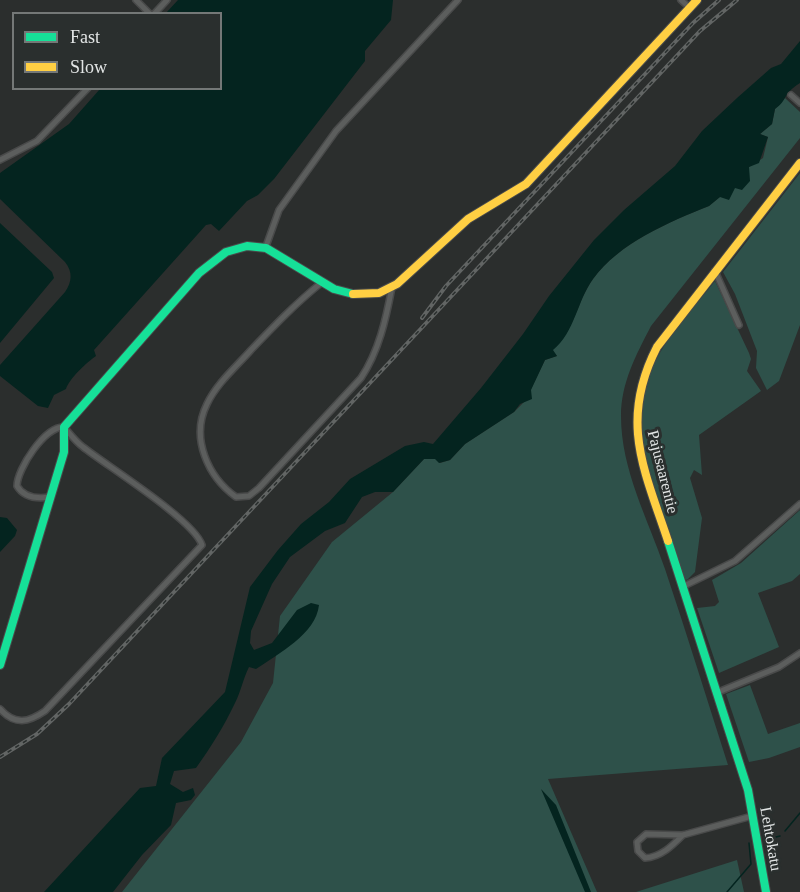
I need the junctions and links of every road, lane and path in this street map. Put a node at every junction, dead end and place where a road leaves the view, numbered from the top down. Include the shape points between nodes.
1 (136, 0) edge
2 (167, 0) edge
3 (458, 0) edge
4 (681, 0) edge
5 (697, 0) edge
6 (690, 8) junction
7 (150, 12) edge
8 (154, 12) edge
9 (86, 90) edge
10 (791, 95) dead end
11 (800, 103) edge
12 (0, 160) edge
13 (800, 163) edge
14 (265, 249) junction
15 (715, 271) junction
16 (321, 283) junction
17 (392, 287) junction
18 (739, 325) dead end
19 (64, 427) junction
20 (50, 497) junction
21 (800, 504) edge
22 (681, 586) junction
23 (800, 653) edge
24 (0, 664) edge
25 (716, 693) junction
26 (0, 709) edge
27 (748, 790) joint
28 (752, 816) junction
29 (683, 835) junction
30 (766, 892) edge

1 - 7 street
2 - 8 street
3 - 14 street via 336,131 279,210
4 - 6 street
5 - 6 street
6 - 17 street via 526,184 514,195 468,219 412,275
9 - 12 street via 37,141
10 - 11 street
13 - 15 street, Pajusaarentie
14 - 16 street via 284,256
14 - 19 street via 236,248 213,261
15 - 18 street
15 - 22 street, Pajusaarentie via 657,347 636,403 639,453
16 - 17 street via 357,294
16 - 17 street via 292,306 222,382 206,405 201,426 206,463 213,476 236,497 249,496 259,488 361,378 384,328
19 - 20 street via 64,452
19 - 20 street via 47,433 17,477 22,493
19 - 26 street via 82,447 166,508 202,544 45,711 24,722 14,721
20 - 24 street
21 - 22 street via 735,561
22 - 25 street, Pajusaarentie
23 - 25 street via 778,667
25 - 27 street, Pajusaarentie
27 - 28 street, Lehtokatu
28 - 29 street
28 - 30 street, Lehtokatu
29 - 29 street via 646,834 637,842 638,851 645,858 657,856

